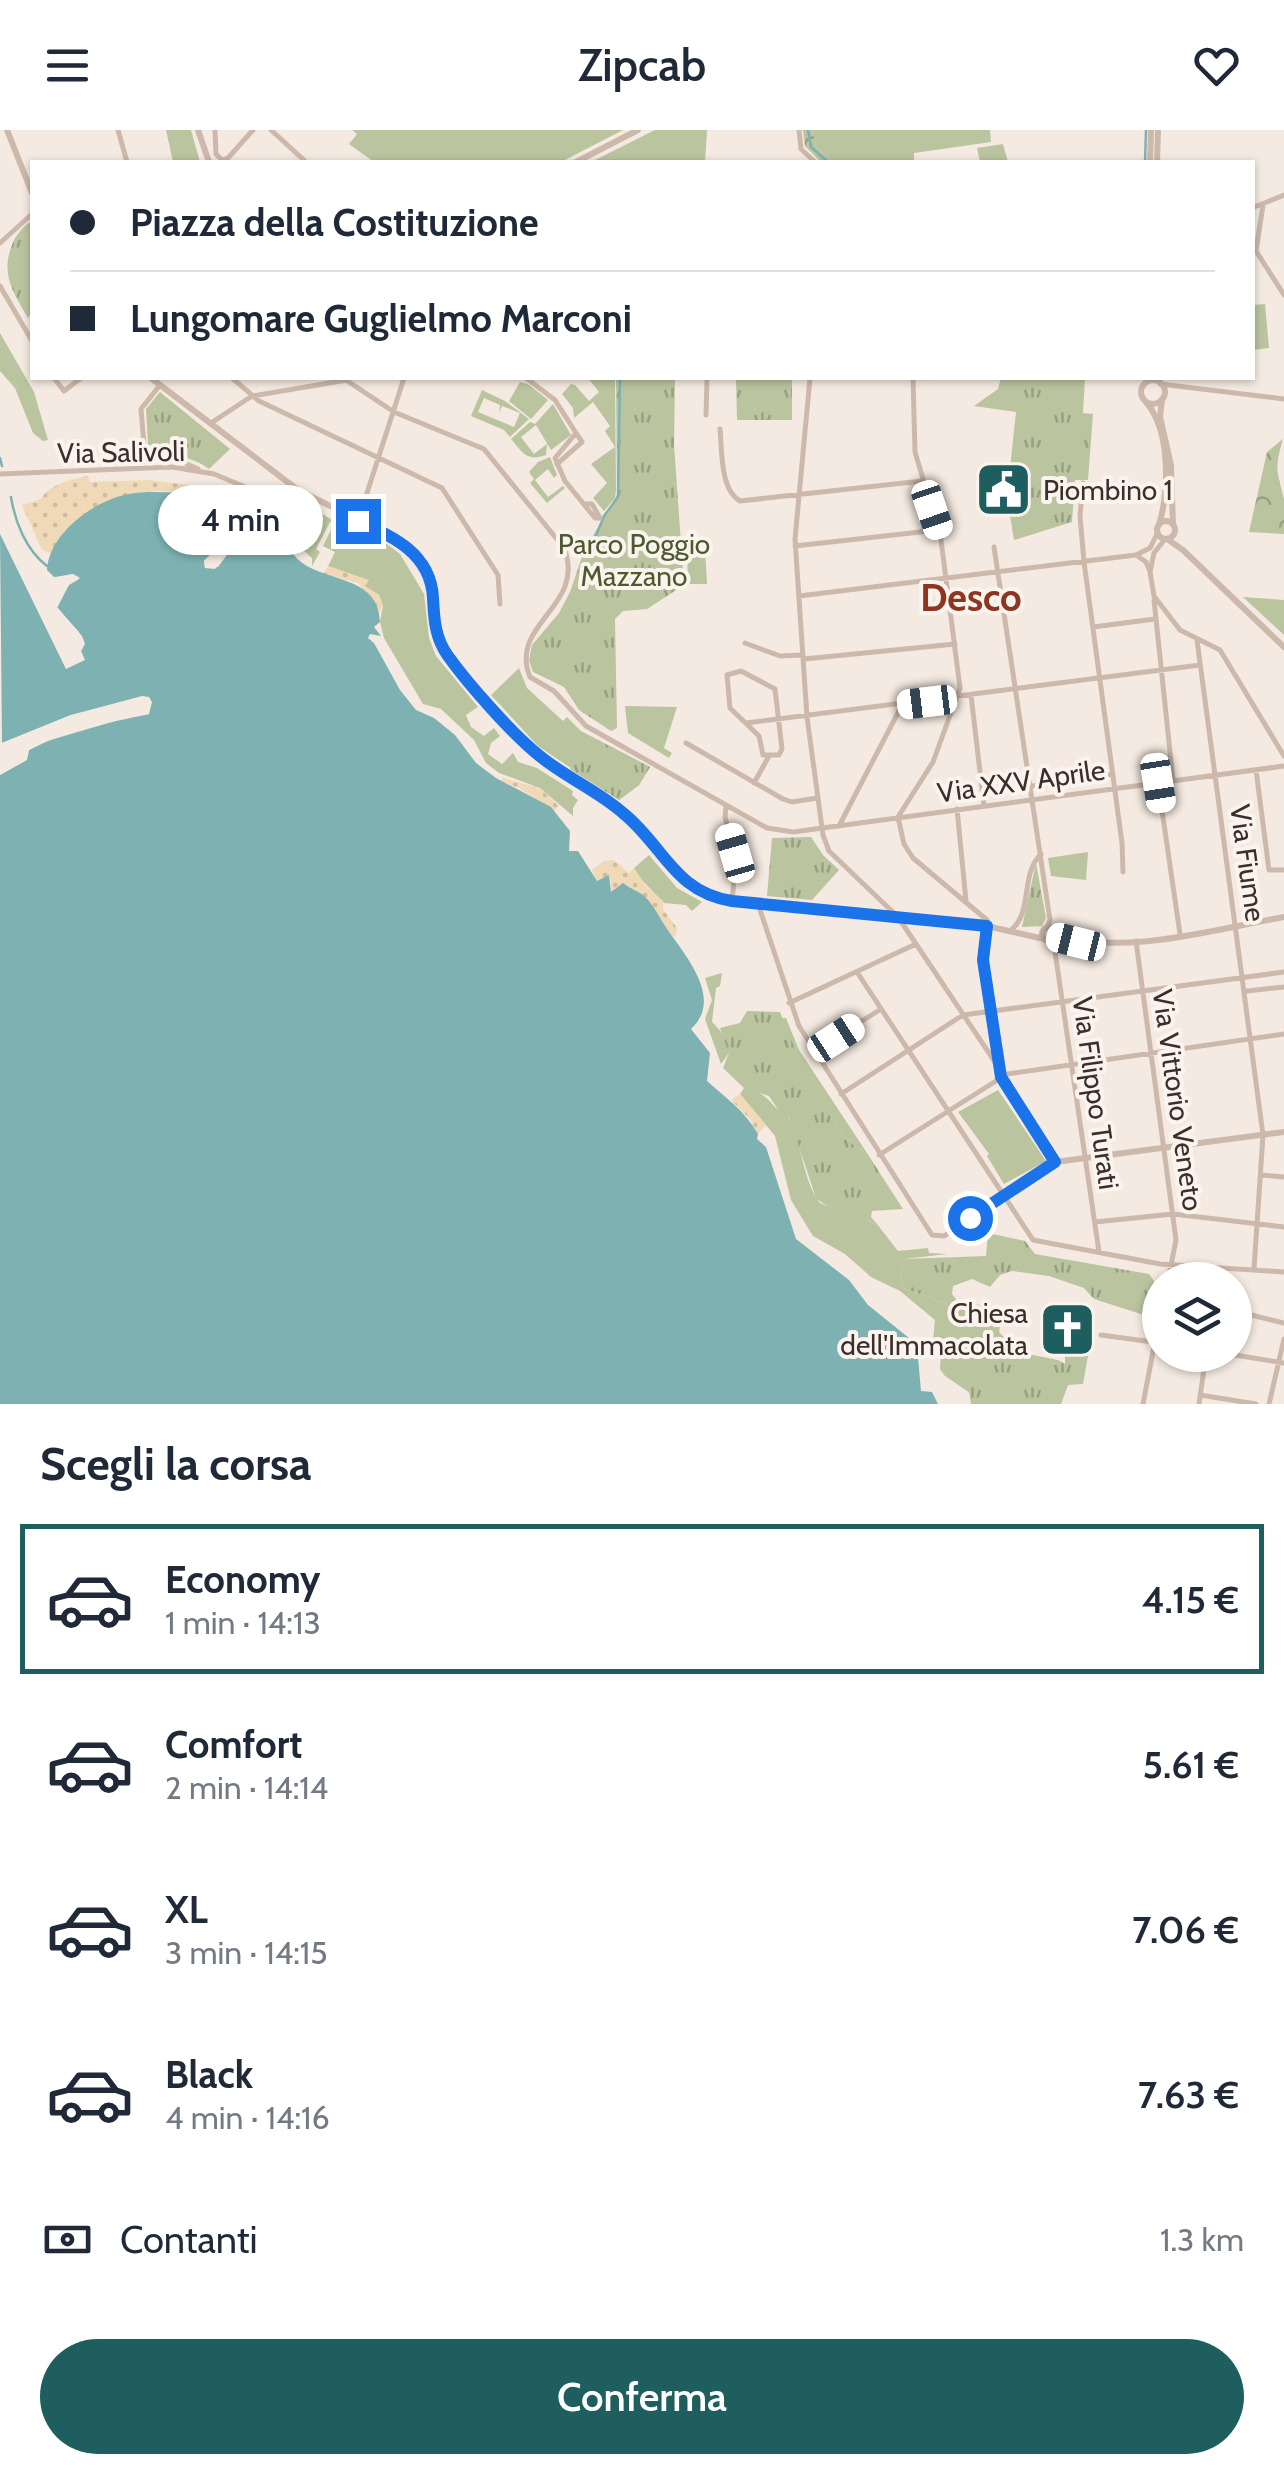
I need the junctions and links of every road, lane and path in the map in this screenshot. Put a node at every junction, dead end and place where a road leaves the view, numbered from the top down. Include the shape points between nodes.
1 (7, 130) edge
2 (118, 130) edge
3 (198, 130) edge
4 (215, 130) edge
5 (253, 130) edge
6 (271, 130) edge
7 (638, 130) edge
8 (799, 130) edge
9 (1154, 130) edge
10 (126, 160) edge
11 (208, 160) edge
12 (304, 160) edge
13 (580, 160) edge
14 (812, 160) edge
15 (1154, 160) edge
16 (30, 187) edge
17 (1284, 195) edge
18 (1264, 205) junction
19 (1255, 207) edge
20 (30, 216) edge
21 (0, 243) edge
22 (1255, 246) edge
23 (1255, 252) edge
24 (0, 286) edge
25 (1284, 295) edge
26 (30, 338) edge
27 (56, 380) edge
28 (78, 380) edge
29 (154, 380) edge
30 (234, 380) edge
31 (324, 380) edge
32 (340, 380) edge
33 (346, 380) edge
34 (403, 380) edge
35 (529, 380) edge
36 (707, 380) edge
37 (810, 380) edge
38 (913, 380) edge
39 (1145, 381) edge
40 (1158, 381) edge
41 (320, 384) junction
42 (160, 385) junction
43 (1175, 387) junction
44 (252, 396) junction
45 (1163, 397) junction
46 (1284, 399) edge
47 (1146, 402) junction
48 (394, 412) junction
49 (706, 415) dead end
50 (212, 423) junction
51 (720, 429) dead end
52 (378, 457) junction
53 (199, 471) junction
54 (0, 474) edge
55 (922, 481) junction
56 (1083, 483) dead end
57 (298, 490) junction
58 (799, 496) junction
59 (585, 504) dead end
60 (358, 521) junction
61 (1174, 528) junction
62 (1158, 529) junction
63 (938, 530) junction
64 (1166, 539) junction
65 (795, 546) junction
66 (994, 547) dead end
67 (1183, 550) junction
68 (1136, 555) junction
69 (1084, 562) junction
70 (1150, 572) junction
71 (998, 573) junction
72 (946, 580) junction
73 (799, 596) junction
74 (1154, 596) junction
75 (500, 604) dead end
76 (1155, 620) junction
77 (1093, 627) junction
78 (1198, 640) junction
79 (745, 643) dead end
80 (955, 644) junction
81 (1284, 646) edge
82 (803, 657) junction
83 (1201, 665) junction
84 (1161, 670) junction
85 (1099, 678) junction
86 (1014, 690) junction
87 (971, 695) junction
88 (957, 698) junction
89 (902, 705) junction
90 (807, 717) junction
91 (780, 719) junction
92 (746, 723) junction
93 (686, 742) dead end
94 (769, 756) junction
95 (1284, 756) edge
96 (1284, 766) edge
97 (1256, 770) junction
98 (1113, 774) junction
99 (1215, 775) junction
100 (1174, 780) junction
101 (1158, 783) junction
102 (754, 784) junction
103 (1030, 786) junction
104 (1115, 788) junction
105 (818, 798) junction
106 (1033, 800) junction
107 (727, 805) junction
108 (984, 806) junction
109 (957, 810) junction
110 (898, 817) junction
111 (839, 826) junction
112 (822, 828) junction
113 (1040, 854) junction
114 (1284, 870) edge
115 (1123, 872) dead end
116 (732, 901) junction
117 (966, 901) junction
118 (884, 902) junction
119 (758, 904) junction
120 (885, 916) junction
121 (898, 917) junction
122 (1284, 917) edge
123 (1237, 925) junction
124 (987, 926) junction
125 (1045, 928) junction
126 (1012, 930) junction
127 (1022, 932) junction
128 (1180, 934) junction
129 (1049, 939) junction
130 (1136, 941) junction
131 (916, 944) junction
132 (856, 972) junction
133 (1284, 972) edge
134 (1245, 977) junction
135 (1284, 987) edge
136 (1143, 989) junction
137 (1246, 992) junction
138 (1062, 1001) junction
139 (789, 1002) junction
140 (881, 1009) junction
141 (990, 1011) junction
142 (963, 1015) junction
143 (1284, 1034) edge
144 (1252, 1039) junction
145 (909, 1050) junction
146 (813, 1052) junction
147 (1152, 1054) junction
148 (1073, 1064) junction
149 (998, 1067) junction
150 (1001, 1077) junction
151 (841, 1094) junction
152 (947, 1111) junction
153 (1284, 1132) edge
154 (1263, 1134) junction
155 (1164, 1148) junction
156 (879, 1155) junction
157 (1086, 1160) junction
158 (1055, 1162) junction
159 (1261, 1174) junction
160 (1284, 1176) edge
161 (1002, 1196) junction
162 (1173, 1214) junction
163 (1095, 1222) junction
164 (1258, 1224) junction
165 (1284, 1227) edge
166 (1099, 1253) junction
167 (1149, 1262) edge
168 (1171, 1262) edge
169 (1254, 1269) joint
170 (1284, 1272) edge
171 (1252, 1315) edge
172 (1284, 1322) edge
173 (1101, 1335) dead end
174 (1284, 1339) edge
175 (1142, 1340) edge
176 (1252, 1358) edge
177 (1281, 1363) edge
178 (1150, 1372) edge
179 (1203, 1372) edge
180 (1200, 1395) junction
181 (1143, 1404) edge
182 (1198, 1404) edge
183 (1256, 1404) edge
184 (1269, 1404) edge

1 - 16 street
2 - 10 street
3 - 11 street
4 - 5 street via 222,160
6 - 12 street
7 - 13 street
8 - 14 street via 801,149
9 - 15 street
17 - 18 street
18 - 19 street
18 - 22 street
20 - 21 street
23 - 25 street
24 - 26 street
27 - 28 street via 64,391
29 - 42 street
30 - 44 street
31 - 41 street
32 - 41 street
33 - 48 street, Via XXV Aprile
34 - 48 street
35 - 59 street via 556,400 576,433 556,452 564,481
36 - 49 street
37 - 58 street
38 - 55 street
39 - 40 street
39 - 47 street
40 - 43 street
40 - 45 street
41 - 44 street
42 - 50 street
42 - 53 street via 142,410 143,442
43 - 45 street
43 - 46 street
44 - 50 street
44 - 52 street
45 - 47 street
45 - 61 street
47 - 62 street via 1166,464
48 - 52 street
48 - 107 street, Via XXV Aprile via 484,449 564,548 568,584 530,639 530,677 554,691 586,726
50 - 57 street
51 - 58 street via 733,497 744,502
52 - 60 street
52 - 75 street via 447,492 498,575
53 - 54 street, Via Salivoli via 150,466
53 - 57 street, Via Salivoli via 260,493
55 - 58 street
55 - 63 street
56 - 69 street
57 - 60 street
58 - 65 street
60 - 116 street via 402,541 415,555 431,580 435,629 444,650 528,745 621,810 695,890
61 - 62 street via 1166,522
61 - 64 street
61 - 67 street
62 - 64 street
62 - 68 street via 1150,548
63 - 65 street
63 - 72 street
64 - 67 street
64 - 70 street via 1157,546
65 - 73 street
66 - 71 street
67 - 81 street
68 - 69 street
68 - 70 street
69 - 71 street
69 - 77 street
70 - 74 street
71 - 72 street
71 - 86 street
72 - 73 street
72 - 80 street
73 - 82 street
74 - 76 street
74 - 78 street via 1180,630
76 - 77 street
76 - 84 street
77 - 85 street
78 - 83 street, Via Fiume
78 - 95 street via 1220,650
79 - 82 street
80 - 82 street
80 - 88 street
82 - 90 street
83 - 84 street
83 - 99 street, Via Fiume
84 - 85 street
84 - 100 street
85 - 86 street
85 - 98 street
86 - 87 street
86 - 103 street
87 - 88 street
87 - 108 street
88 - 89 street
88 - 110 street via 933,762
89 - 90 street
89 - 111 street
90 - 91 street
90 - 105 street
91 - 92 street
91 - 92 street via 772,687 733,671 726,678 730,708
91 - 94 street via 782,752
92 - 94 street
93 - 102 street
94 - 102 street
96 - 97 street, Via XXV Aprile
97 - 99 street, Via XXV Aprile
97 - 114 street via 1270,871
98 - 103 street
98 - 104 street
99 - 100 street, Via XXV Aprile
99 - 123 street, Via Fiume
100 - 101 street, Via XXV Aprile
101 - 104 street, Via XXV Aprile
101 - 128 street
102 - 105 street via 792,802
103 - 106 street
104 - 106 street, Via XXV Aprile
104 - 115 street
105 - 112 street
106 - 108 street, Via XXV Aprile
106 - 113 street
107 - 112 street, Via XXV Aprile via 774,831
107 - 116 street via 736,860
108 - 109 street, Via XXV Aprile
109 - 110 street, Via XXV Aprile
109 - 117 street
110 - 111 street, Via XXV Aprile
110 - 117 street via 913,858
111 - 112 street, Via XXV Aprile
112 - 118 street via 830,851
113 - 125 street via 1050,920
113 - 126 street
116 - 119 street
117 - 124 street
118 - 120 street
118 - 121 street
119 - 120 street
119 - 139 street
120 - 121 street
121 - 124 street
121 - 131 street
122 - 123 street
123 - 128 street
123 - 134 street, Via Fiume
124 - 126 street
124 - 141 street via 983,960
125 - 127 street
125 - 129 street
125 - 129 street via 1054,929
126 - 127 street
127 - 129 street
128 - 130 street
129 - 130 street
129 - 138 street, Via Filippo Turati
130 - 136 street, Via Vittorio Veneto
131 - 132 street
131 - 142 street
132 - 139 street
132 - 140 street
133 - 134 street
134 - 136 street
134 - 137 street, Via Fiume
135 - 137 street
136 - 138 street
136 - 147 street, Via Vittorio Veneto
137 - 144 street, Via Fiume
138 - 141 street
138 - 148 street, Via Filippo Turati
139 - 146 street
140 - 145 street
140 - 146 street
141 - 142 street
141 - 149 street
142 - 145 street
142 - 149 street
143 - 144 street
144 - 147 street
144 - 154 street, Via Fiume
145 - 151 street
145 - 152 street
146 - 151 street
147 - 148 street
147 - 155 street, Via Vittorio Veneto
148 - 150 street
148 - 157 street, Via Filippo Turati
149 - 150 street
150 - 152 street
150 - 158 street
151 - 156 street
152 - 156 street
152 - 161 street
153 - 154 street
154 - 155 street
154 - 159 street, Via Fiume
155 - 157 street
155 - 162 street, Via Vittorio Veneto
156 - 161 street via 936,1237
157 - 158 street
157 - 163 street, Via Filippo Turati
158 - 161 street
159 - 160 street
159 - 164 street, Via Fiume
161 - 166 street via 1033,1240
162 - 163 street
162 - 164 street
162 - 168 street, Via Vittorio Veneto
163 - 166 street, Via Filippo Turati
164 - 165 street
164 - 169 street, Via Fiume
166 - 167 street
169 - 170 street
171 - 172 street
173 - 175 street
174 - 177 street
176 - 177 street
177 - 184 street
178 - 181 street
179 - 180 street
180 - 182 street
180 - 183 street

